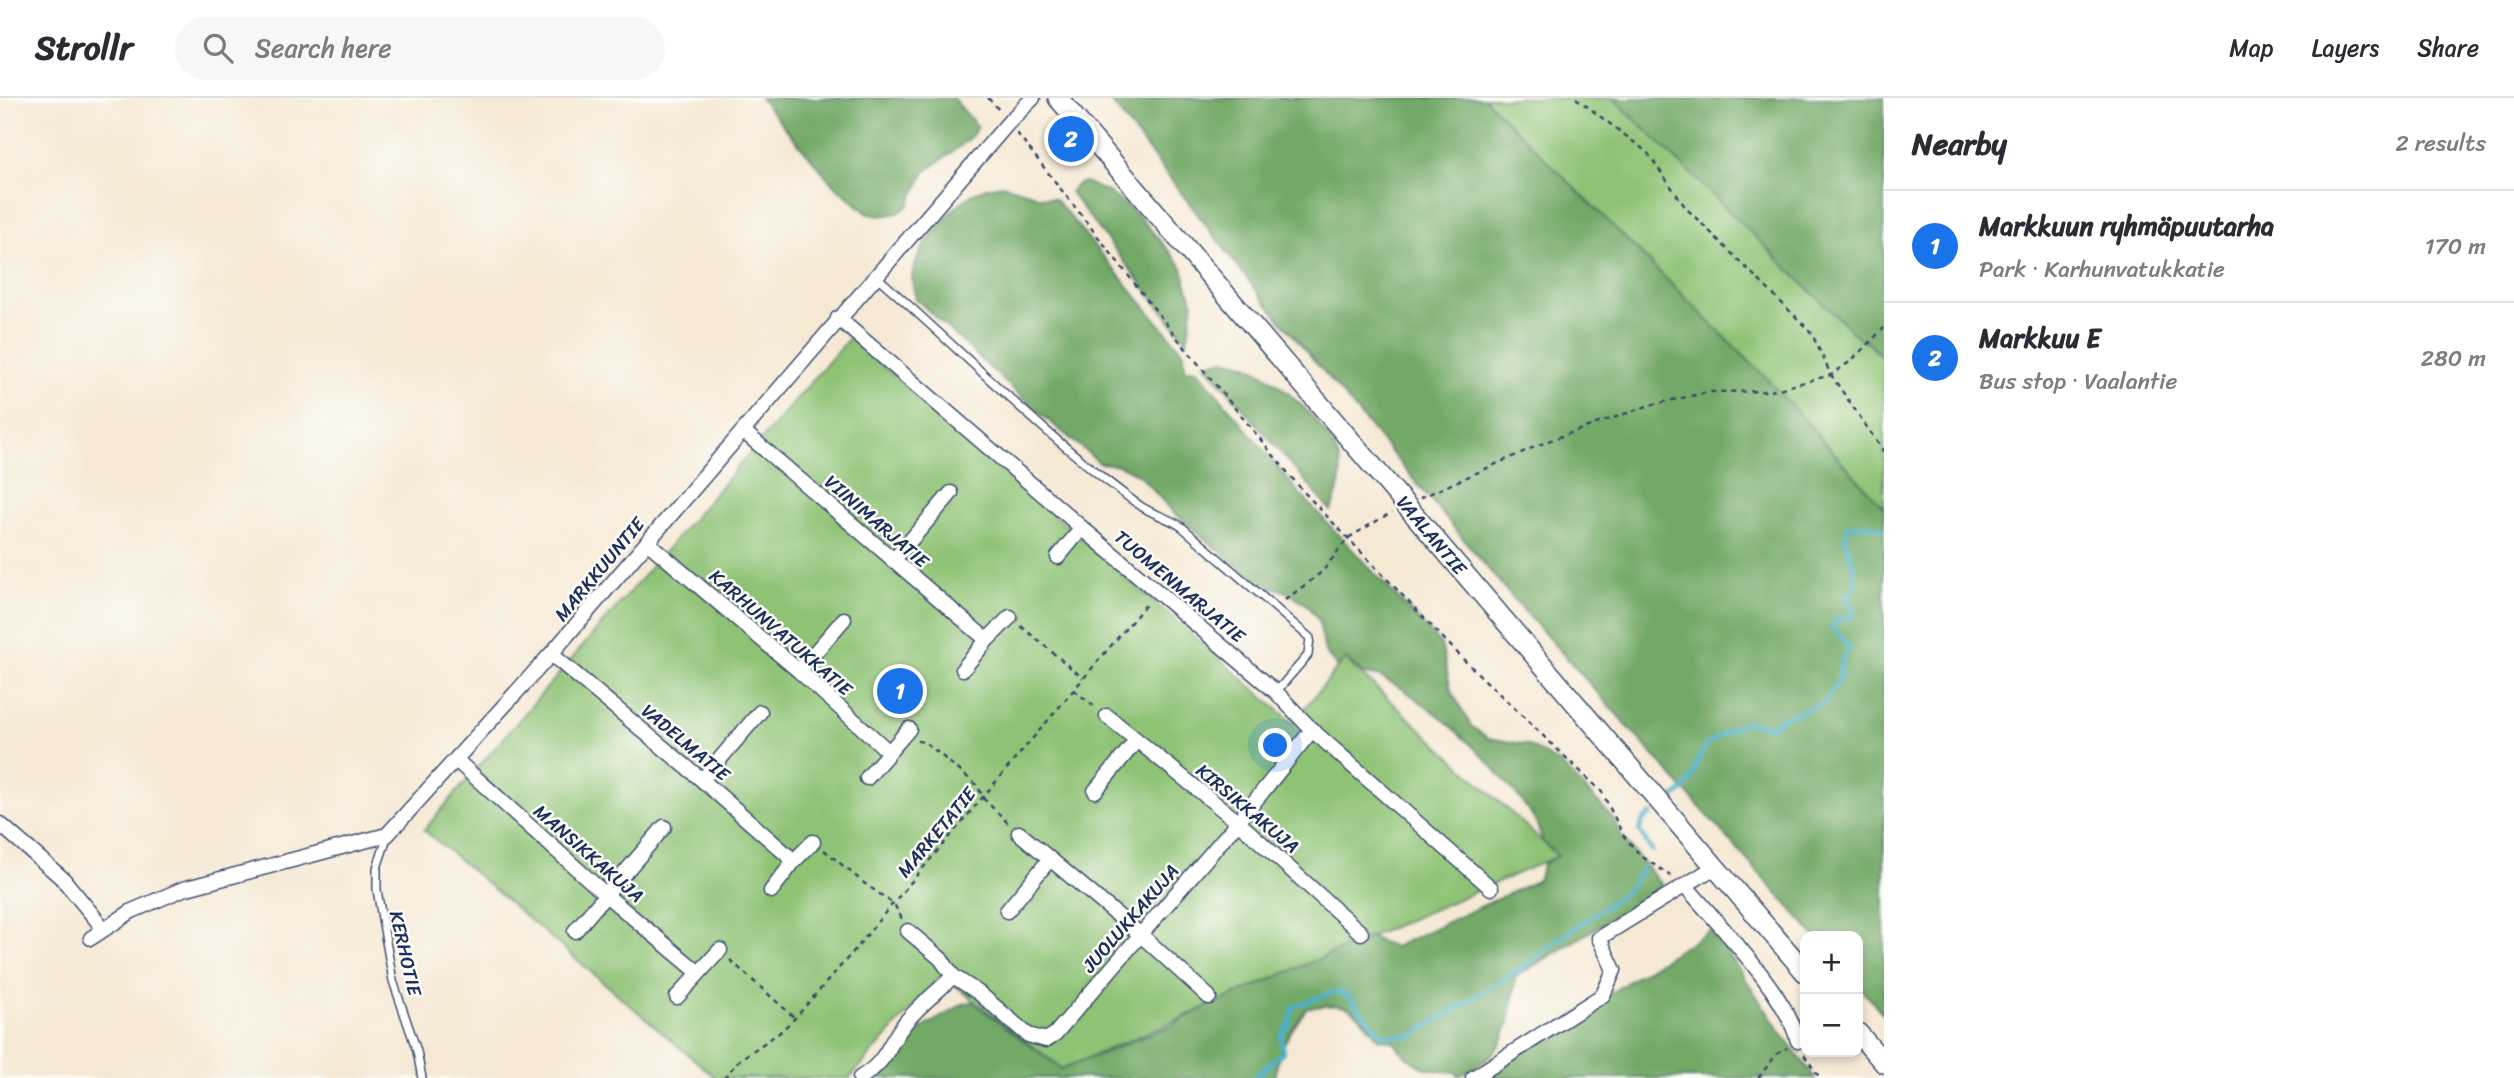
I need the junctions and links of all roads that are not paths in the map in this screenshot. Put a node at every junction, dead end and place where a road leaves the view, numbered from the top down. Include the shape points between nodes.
1 (1033, 98) edge
2 (1058, 98) edge
3 (875, 276) junction
4 (838, 318) junction
5 (743, 430) junction
6 (951, 493) dead end
7 (1082, 528) junction
8 (647, 542) junction
9 (1058, 557) dead end
10 (894, 561) junction
11 (1010, 617) road end
12 (844, 619) dead end
13 (987, 640) junction
14 (551, 654) junction
15 (963, 669) dead end
16 (799, 671) junction
17 (1276, 692) junction
18 (760, 712) dead end
19 (1107, 716) road end
20 (1312, 730) junction
21 (904, 734) road end
22 (1136, 741) junction
23 (889, 752) junction
24 (456, 761) junction
25 (867, 778) dead end
26 (702, 780) junction
27 (1095, 792) dead end
28 (1238, 822) junction
29 (0, 824) edge
30 (664, 827) dead end
31 (1019, 833) road end
32 (387, 835) junction
33 (813, 842) road end
34 (1050, 859) junction
35 (793, 861) junction
36 (1715, 867) junction
37 (1685, 885) junction
38 (1491, 888) dead end
39 (771, 891) dead end
40 (606, 895) junction
41 (1007, 911) dead end
42 (104, 929) junction
43 (575, 931) dead end
44 (908, 931) dead end
45 (1361, 933) dead end
46 (1141, 935) junction
47 (91, 938) dead end
48 (720, 950) road end
49 (1800, 966) edge
50 (699, 973) junction
51 (953, 976) junction
52 (677, 997) dead end
53 (1209, 997) dead end
54 (1863, 1039) edge
55 (1798, 1041) road end
56 (1884, 1063) edge
57 (422, 1078) edge
58 (860, 1078) edge
59 (1473, 1078) edge

1 - 3 street, MARKKUUNTIE
2 - 36 street, VAALANTIE
3 - 4 street, MARKKUUNTIE
3 - 17 lane via 1024,412 1142,508 1182,527 1310,638 1308,655
4 - 5 street, MARKKUUNTIE
4 - 7 street, TUOMENMARJATIE
5 - 8 street, MARKKUUNTIE
5 - 10 street, VIINIMARJATIE
6 - 10 street
7 - 9 street
7 - 17 street, TUOMENMARJATIE
8 - 14 street, MARKKUUNTIE
8 - 16 street, KARHUNVATUKKATIE
10 - 13 street, VIINIMARJATIE
11 - 13 street
12 - 16 street
13 - 15 street
14 - 24 street, MARKKUUNTIE
14 - 26 street, VADELMATIE
16 - 23 street, KARHUNVATUKKATIE
17 - 20 street, TUOMENMARJATIE
18 - 26 street
19 - 22 street, KIRSIKKAKUJA
20 - 28 street, JUOLUKKAKUJA
20 - 38 street, TUOMENMARJATIE
21 - 23 street
22 - 27 street
22 - 28 street, KIRSIKKAKUJA
23 - 25 street
24 - 32 street, MARKKUUNTIE
24 - 40 street, MANSIKKAKUJA
26 - 35 street, VADELMATIE
28 - 45 street, KIRSIKKAKUJA
28 - 46 street, JUOLUKKAKUJA
29 - 42 street via 63,879
30 - 40 street
31 - 34 street
32 - 42 street via 183,889
32 - 57 lane, KERHOTIE via 376,868 376,890 393,981
33 - 35 street
34 - 41 street
34 - 46 street
35 - 39 street
36 - 37 street
36 - 49 street, VAALANTIE
37 - 55 street via 1774,992
37 - 59 street via 1599,938 1614,970 1603,995
40 - 43 street
40 - 50 street, MANSIKKAKUJA
42 - 47 street
44 - 51 street, JUOLUKKAKUJA via 941,959
46 - 51 street, JUOLUKKAKUJA via 1046,1040 1028,1035
46 - 53 street
48 - 50 street
50 - 52 street
51 - 58 street via 902,1026 886,1056
54 - 56 street

